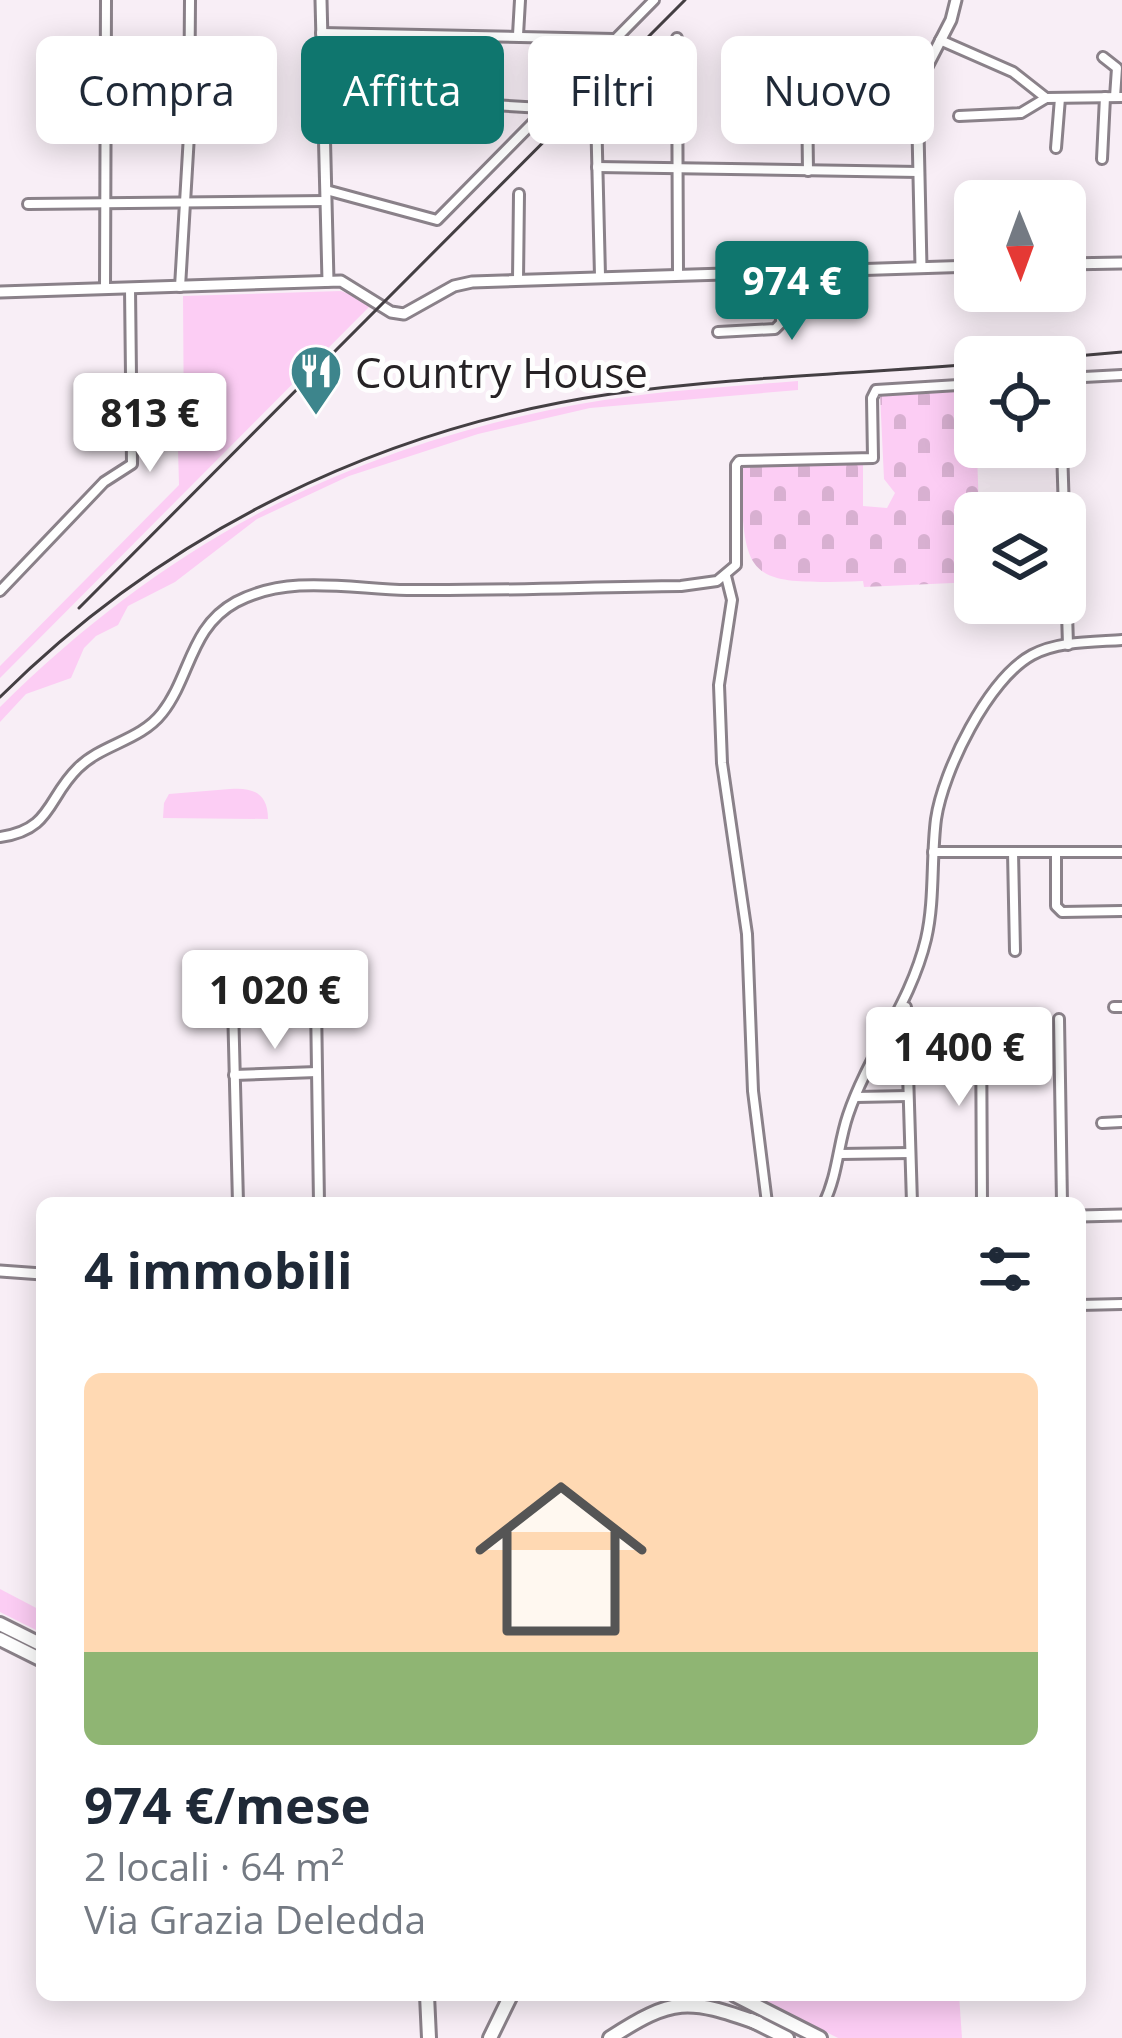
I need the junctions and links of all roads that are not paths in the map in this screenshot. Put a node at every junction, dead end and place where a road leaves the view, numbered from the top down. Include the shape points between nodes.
1 (106, 0) edge
2 (190, 0) edge
3 (321, 0) edge
4 (520, 0) edge
5 (654, 0) edge
6 (956, 0) edge
7 (322, 33) junction
8 (518, 35) junction
9 (322, 36) edge
10 (542, 36) edge
11 (618, 36) edge
12 (940, 40) junction
13 (934, 52) edge
14 (1103, 57) dead end
15 (1114, 97) edge
16 (1046, 98) junction
17 (1060, 98) junction
18 (958, 116) dead end
19 (528, 126) edge
20 (324, 144) edge
21 (597, 144) edge
22 (678, 144) edge
23 (808, 144) edge
24 (918, 144) edge
25 (1056, 148) dead end
26 (1102, 159) dead end
27 (597, 167) junction
28 (678, 168) junction
29 (808, 171) junction
30 (919, 172) junction
31 (519, 194) dead end
32 (326, 195) junction
33 (185, 202) junction
34 (106, 203) junction
35 (28, 204) dead end
36 (1122, 263) edge
37 (1086, 264) edge
38 (954, 266) edge
39 (921, 267) junction
40 (780, 271) junction
41 (678, 274) junction
42 (600, 276) junction
43 (328, 280) junction
44 (518, 280) junction
45 (180, 287) junction
46 (130, 288) junction
47 (105, 289) junction
48 (0, 292) edge
49 (718, 332) dead end
50 (1122, 375) edge
51 (1086, 377) edge
52 (954, 385) edge
53 (726, 576) junction
54 (0, 591) edge
55 (1067, 624) edge
56 (1122, 640) edge
57 (1068, 645) junction
58 (0, 837) edge
59 (933, 852) junction
60 (1013, 852) junction
61 (1056, 852) junction
62 (1122, 852) edge
63 (1122, 910) edge
64 (1015, 951) dead end
65 (906, 1002) junction
66 (316, 1003) dead end
67 (232, 1005) dead end
68 (981, 1014) dead end
69 (1059, 1019) dead end
70 (317, 1072) junction
71 (234, 1075) junction
72 (908, 1096) junction
73 (856, 1097) junction
74 (1122, 1122) edge
75 (1102, 1123) dead end
76 (910, 1153) junction
77 (840, 1154) junction
78 (238, 1197) edge
79 (319, 1197) edge
80 (766, 1197) edge
81 (827, 1197) edge
82 (911, 1197) edge
83 (982, 1197) edge
84 (1062, 1197) edge
85 (1122, 1215) edge
86 (1086, 1216) edge
87 (0, 1271) edge
88 (36, 1274) edge
89 (1122, 1304) edge
90 (1086, 1305) edge
91 (0, 1624) edge
92 (0, 1639) edge
93 (36, 1642) edge
94 (36, 1657) edge
95 (427, 2001) edge
96 (508, 2001) edge
97 (714, 2001) edge
98 (747, 2001) edge
99 (758, 2023) junction
100 (428, 2038) edge
101 (490, 2038) edge
102 (610, 2038) edge
103 (787, 2038) edge
104 (820, 2038) edge

1 - 34 street
2 - 33 street
3 - 7 street
4 - 8 street
5 - 11 street
6 - 12 street
7 - 8 street
7 - 9 street
8 - 10 street
12 - 13 street
12 - 16 street via 1013,72
14 - 15 street via 1117,68
15 - 17 street
15 - 26 street
16 - 17 street
16 - 18 street via 1021,113
17 - 25 street
19 - 32 street via 437,220
20 - 32 street
21 - 27 street
22 - 28 street
23 - 29 street
24 - 30 street
27 - 28 street
27 - 42 street
28 - 29 street
28 - 41 street
29 - 30 street
30 - 39 street
31 - 44 street
32 - 33 street
32 - 43 street
33 - 34 street
33 - 45 street
34 - 35 street
34 - 47 street
36 - 37 street
38 - 39 street
39 - 40 street
40 - 41 street
40 - 49 street via 782,323
41 - 42 street
42 - 44 street
43 - 44 street via 404,314 454,286
43 - 45 street
45 - 46 street
46 - 47 street
46 - 54 street via 132,464 104,482
47 - 48 street
50 - 51 street
52 - 53 street via 876,390 873,458 739,461 739,545
53 - 58 street via 682,586 352,585 242,599 220,611 193,646 152,724 78,768 38,824
53 - 80 street via 732,600 719,686 722,763 747,934
55 - 57 street
56 - 57 street
57 - 59 street via 1016,667 976,718 947,780
59 - 60 street
59 - 65 street via 928,932
60 - 61 street
60 - 64 street
61 - 62 street
61 - 63 street via 1062,912
65 - 72 street
65 - 73 street
66 - 70 street
67 - 71 street
68 - 83 street
69 - 84 street
70 - 71 street
70 - 79 street
71 - 78 street
72 - 73 street
72 - 76 street
73 - 77 street
74 - 75 street
76 - 77 street
76 - 82 street
77 - 81 street
85 - 86 street
87 - 88 street
89 - 90 street
91 - 93 highway
92 - 94 highway
95 - 100 highway
96 - 101 highway
97 - 99 highway
98 - 104 highway
99 - 102 highway via 685,2004
99 - 103 highway

